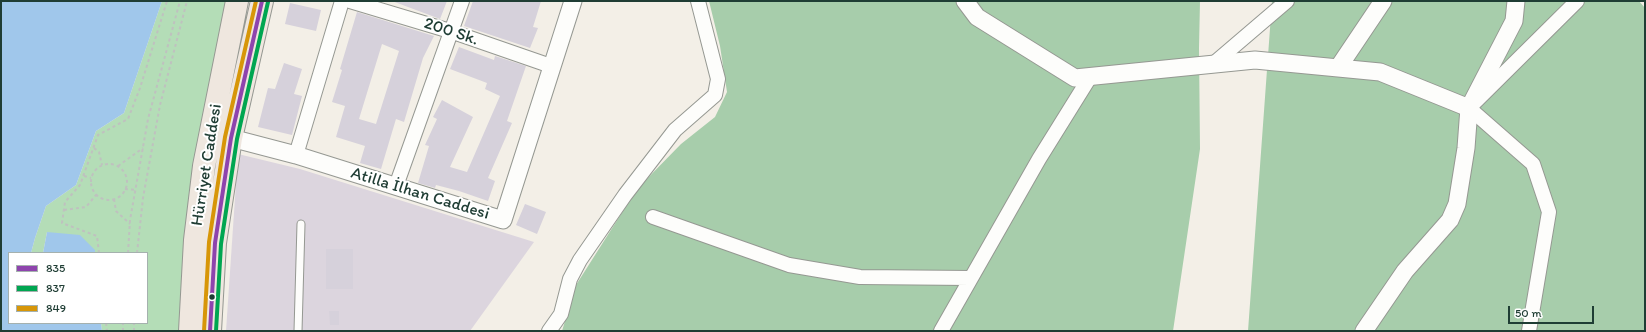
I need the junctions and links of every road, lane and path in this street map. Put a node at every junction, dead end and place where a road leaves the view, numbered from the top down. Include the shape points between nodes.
1 (167, 1) edge
2 (180, 1) edge
3 (187, 1) edge
4 (237, 1) edge
5 (262, 1) edge
6 (342, 1) edge
7 (350, 1) edge
8 (462, 1) edge
9 (573, 1) edge
10 (698, 1) edge
11 (964, 1) edge
12 (1287, 1) edge
13 (1383, 1) edge
14 (1516, 1) edge
15 (1577, 1) edge
16 (450, 31) junction
17 (1212, 65) junction
18 (551, 66) junction
19 (1338, 68) junction
20 (1090, 77) junction
21 (1469, 108) junction
22 (230, 138) junction
23 (143, 147) junction
24 (94, 148) junction
25 (296, 155) junction
26 (102, 165) junction
27 (118, 166) junction
28 (84, 176) junction
29 (91, 178) junction
30 (396, 186) junction
31 (125, 189) junction
32 (136, 190) junction
33 (96, 195) junction
34 (114, 199) junction
35 (64, 210) junction
36 (653, 217) dead end
37 (130, 224) junction
38 (301, 224) dead end
39 (99, 252) edge
40 (128, 252) edge
41 (137, 252) edge
42 (970, 278) junction
43 (190, 331) edge
44 (210, 331) edge
45 (298, 331) edge
46 (549, 331) edge
47 (941, 331) edge
48 (1364, 331) edge
49 (1529, 331) edge

1 - 24 path via 128,119 98,135
2 - 23 path
3 - 41 path via 160,105 142,198
4 - 43 highway, Hürriyet Caddesi via 204,166 195,240
5 - 22 highway, Hürriyet Caddesi
6 - 25 street
7 - 16 street, 200 Sk.
8 - 16 street
9 - 18 street, Atilla İlhan Caddesi
10 - 46 street via 718,79 715,95 675,130 625,195 580,260 570,279 562,314
11 - 20 street via 977,17 1075,78
12 - 17 street
13 - 19 street
14 - 21 street via 1514,21
15 - 21 street
16 - 18 street, 200 Sk.
16 - 30 street
17 - 19 street via 1255,60
17 - 20 street
18 - 30 street, Atilla İlhan Caddesi via 503,220
19 - 21 street via 1380,72
20 - 42 street
21 - 48 street via 1466,148 1456,204 1450,220 1405,271
21 - 49 street via 1533,164 1549,212
22 - 25 street, Atilla İlhan Caddesi
22 - 44 highway, Hürriyet Caddesi via 215,243
23 - 27 path
23 - 32 path
24 - 26 path via 99,152
24 - 28 path
25 - 30 street, Atilla İlhan Caddesi
26 - 27 path
26 - 29 path
27 - 31 path via 126,175
28 - 29 path
28 - 35 path via 66,202
29 - 33 path
31 - 32 path
31 - 34 path
32 - 37 path
33 - 34 path via 108,200
33 - 35 path via 86,207
34 - 37 path via 116,211
35 - 39 path via 62,223 97,236
36 - 42 street via 789,265 860,277
37 - 40 path
38 - 45 lane
42 - 47 street

